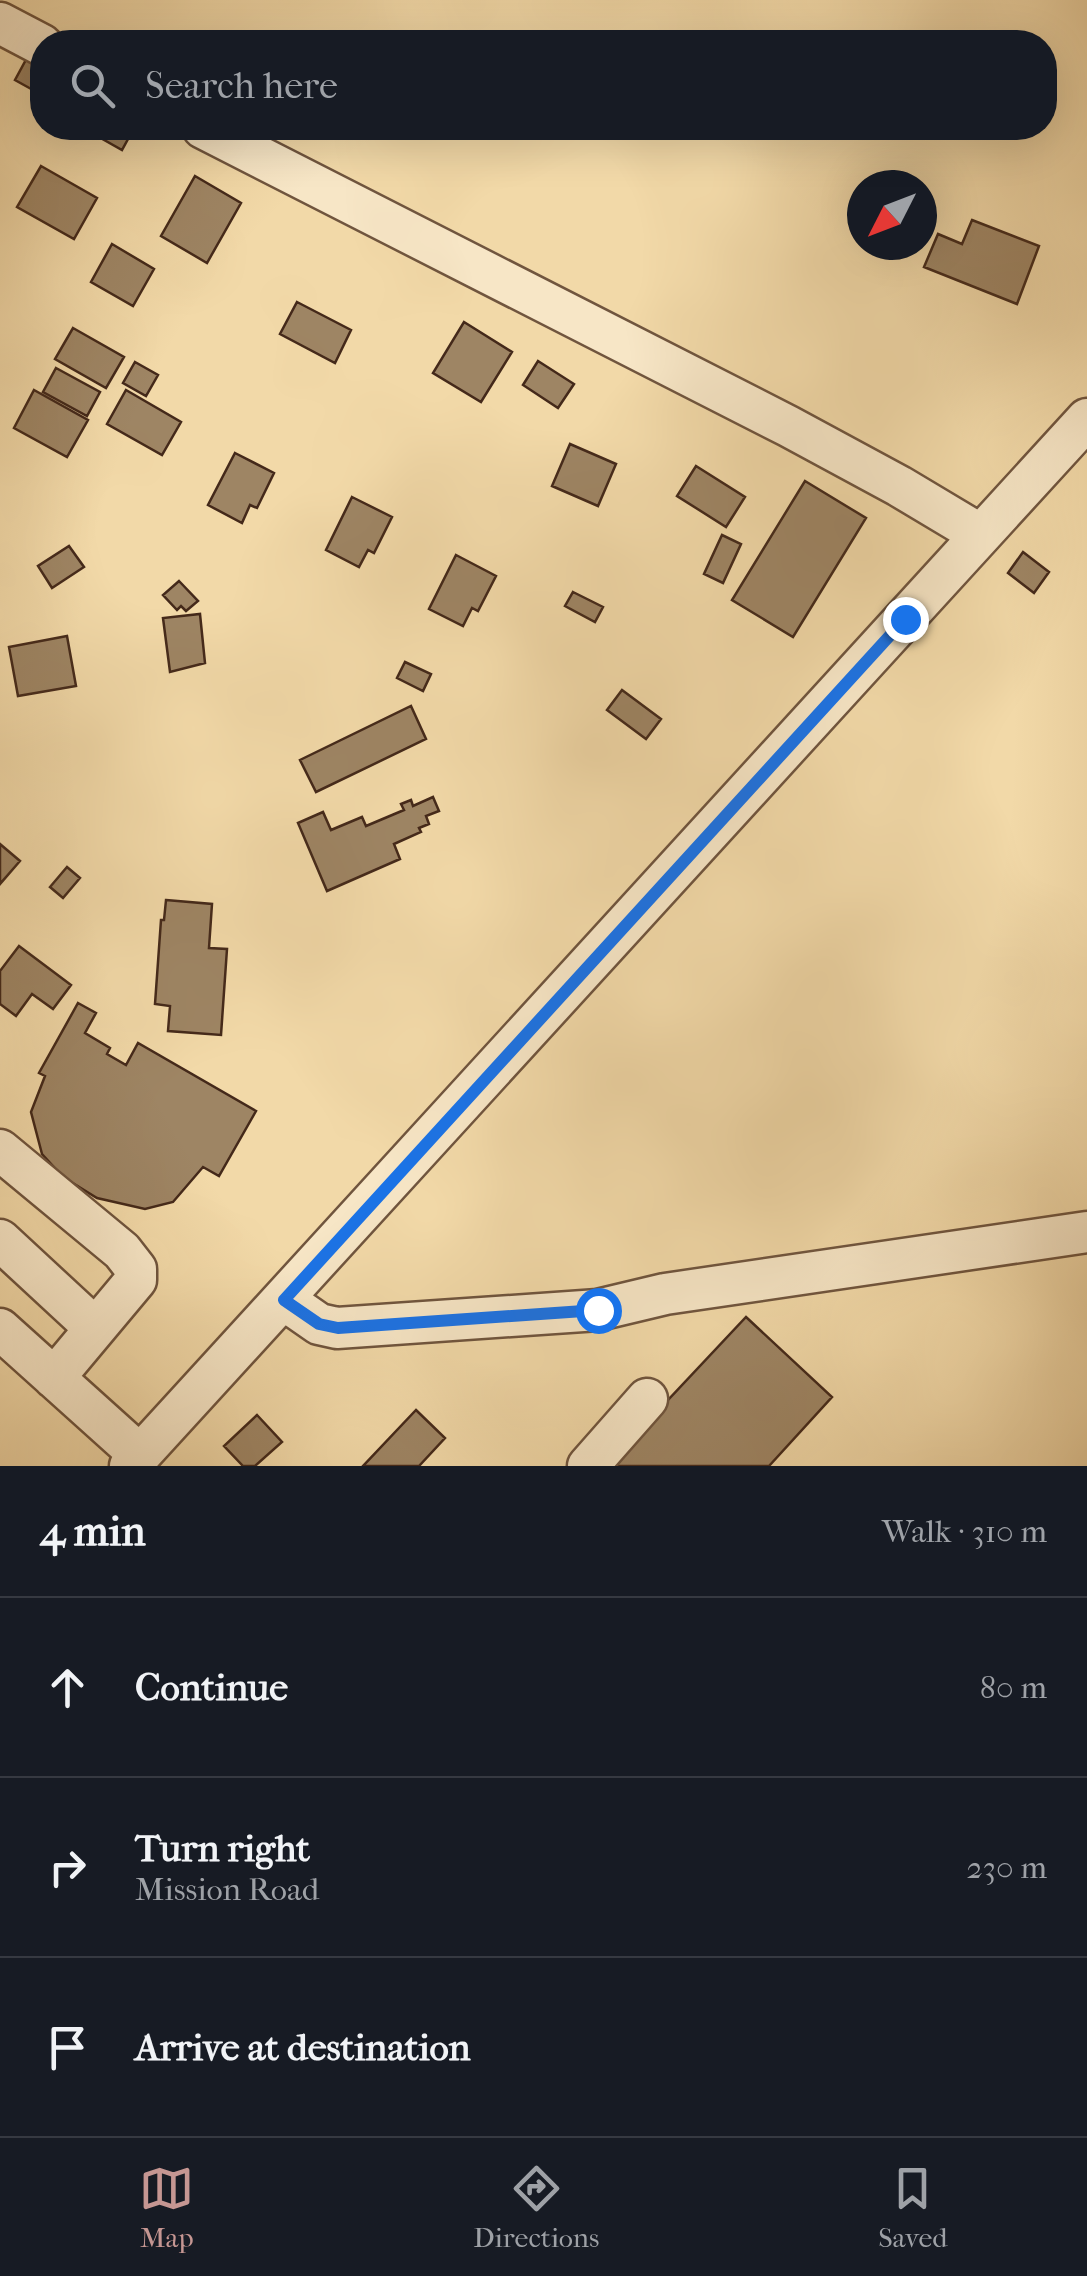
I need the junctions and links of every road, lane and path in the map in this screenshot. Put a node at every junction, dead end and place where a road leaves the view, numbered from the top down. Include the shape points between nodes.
1 (0, 23) edge
2 (30, 38) edge
3 (227, 140) edge
4 (1087, 420) edge
5 (981, 536) junction
6 (0, 1150) edge
7 (1087, 1232) edge
8 (0, 1240) edge
9 (284, 1300) junction
10 (96, 1328) junction
11 (0, 1329) edge
12 (54, 1378) junction
13 (647, 1399) dead end
14 (135, 1460) edge
15 (588, 1466) edge

1 - 2 street
3 - 5 street via 788,426
4 - 5 street
5 - 9 street
6 - 10 street via 136,1269 136,1280
7 - 9 street via 550,1315 338,1328 319,1324
8 - 10 street
9 - 14 street
10 - 12 street
11 - 12 street
12 - 14 street
13 - 15 street

